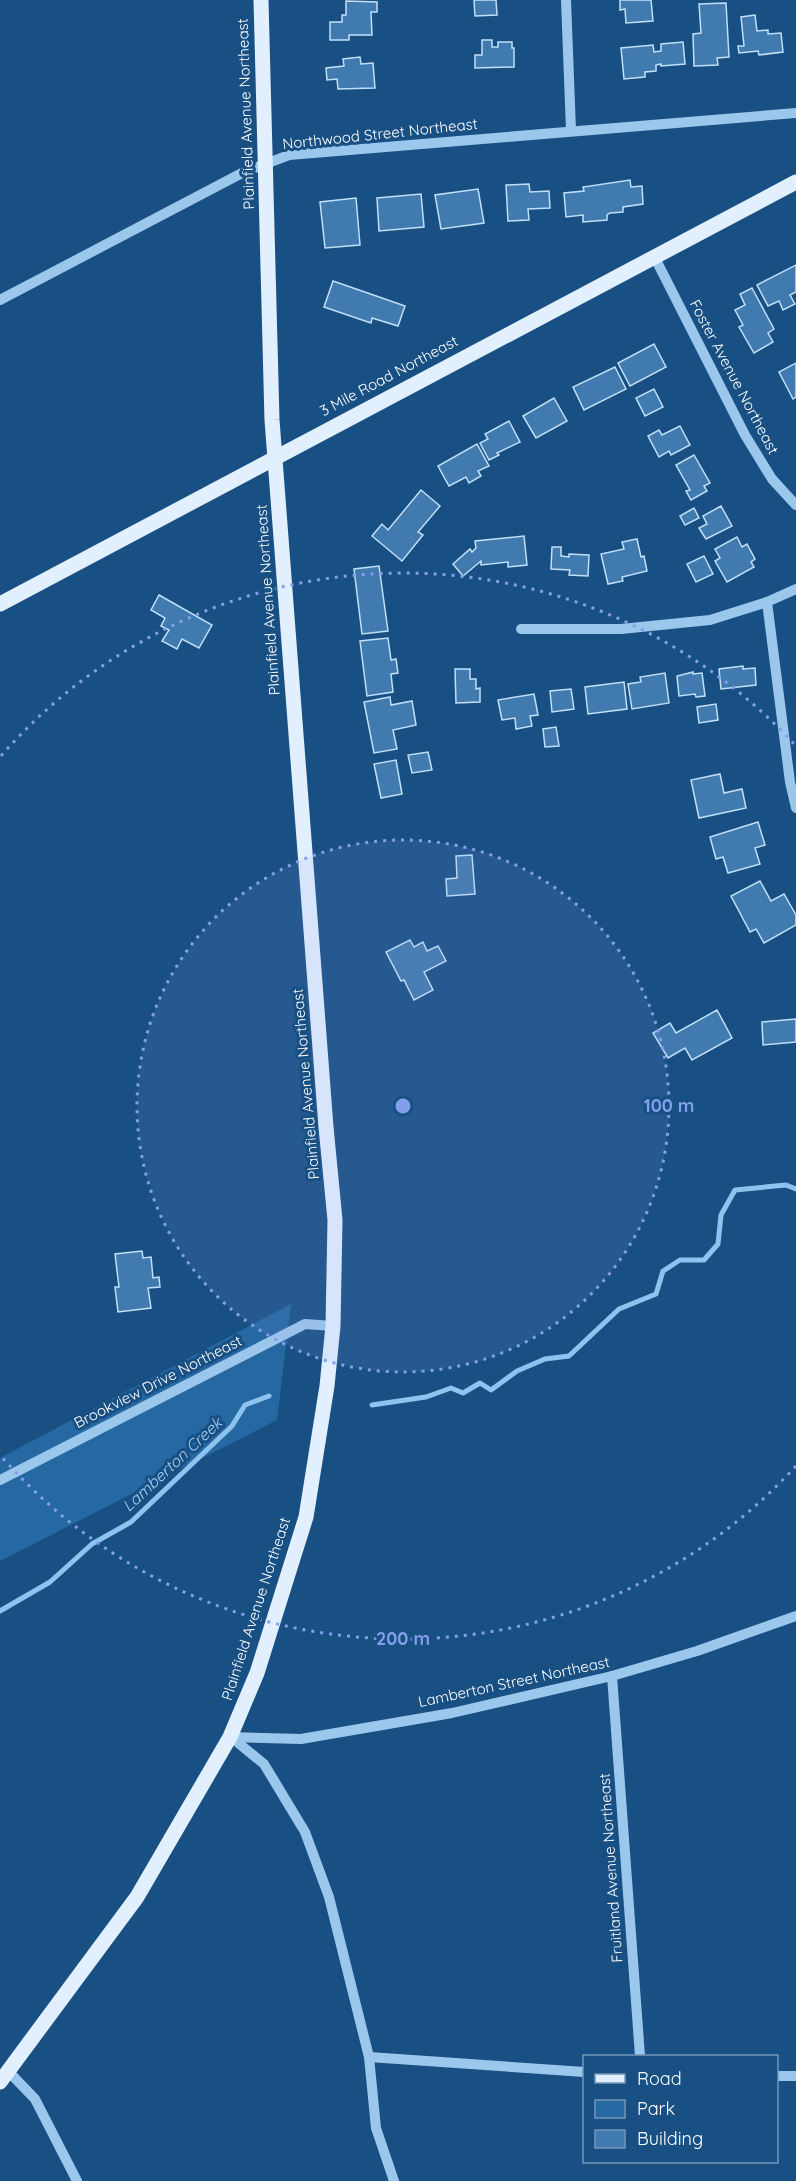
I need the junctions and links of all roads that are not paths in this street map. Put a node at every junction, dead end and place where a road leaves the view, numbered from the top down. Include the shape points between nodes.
1 (261, 0) edge
2 (566, 0) edge
3 (796, 113) edge
4 (571, 130) junction
5 (266, 163) junction
6 (796, 182) edge
7 (654, 256) junction
8 (0, 300) edge
9 (276, 457) junction
10 (796, 506) edge
11 (796, 589) edge
12 (767, 602) junction
13 (0, 604) edge
14 (521, 629) dead end
15 (796, 808) edge
16 (333, 1326) junction
17 (0, 1480) edge
18 (796, 1616) edge
19 (612, 1676) junction
20 (230, 1737) junction
21 (640, 2055) edge
22 (369, 2057) junction
23 (583, 2072) edge
24 (778, 2076) edge
25 (796, 2076) edge
26 (5, 2077) edge
27 (77, 2181) edge
28 (394, 2181) edge

1 - 5 main road, Plainfield Avenue Northeast
2 - 4 street
3 - 4 street, Northwood Street Northeast
4 - 5 street, Northwood Street Northeast via 289,155
5 - 8 street, Northwood Street Northeast
5 - 9 main road, Plainfield Avenue Northeast
6 - 7 main road, 3 Mile Road Northeast
7 - 9 main road, 3 Mile Road Northeast
7 - 10 street, Foster Avenue Northeast via 745,435 772,478
9 - 13 main road, 3 Mile Road Northeast
9 - 16 main road, Plainfield Avenue Northeast via 335,1220
11 - 12 street
12 - 14 street via 710,620 621,629
12 - 15 street
16 - 17 street, Brookview Drive Northeast via 305,1324
16 - 20 main road, Plainfield Avenue Northeast via 306,1516 257,1674
18 - 19 street, Lamberton Street Northeast
19 - 20 street, Lamberton Street Northeast via 452,1713 301,1739
19 - 21 street, Fruitland Avenue Northeast
20 - 22 street via 264,1764 305,1832 329,1897
20 - 26 main road, Plainfield Avenue Northeast via 137,1897
22 - 23 street
22 - 28 street via 376,2128
24 - 25 street
26 - 27 street via 35,2099

